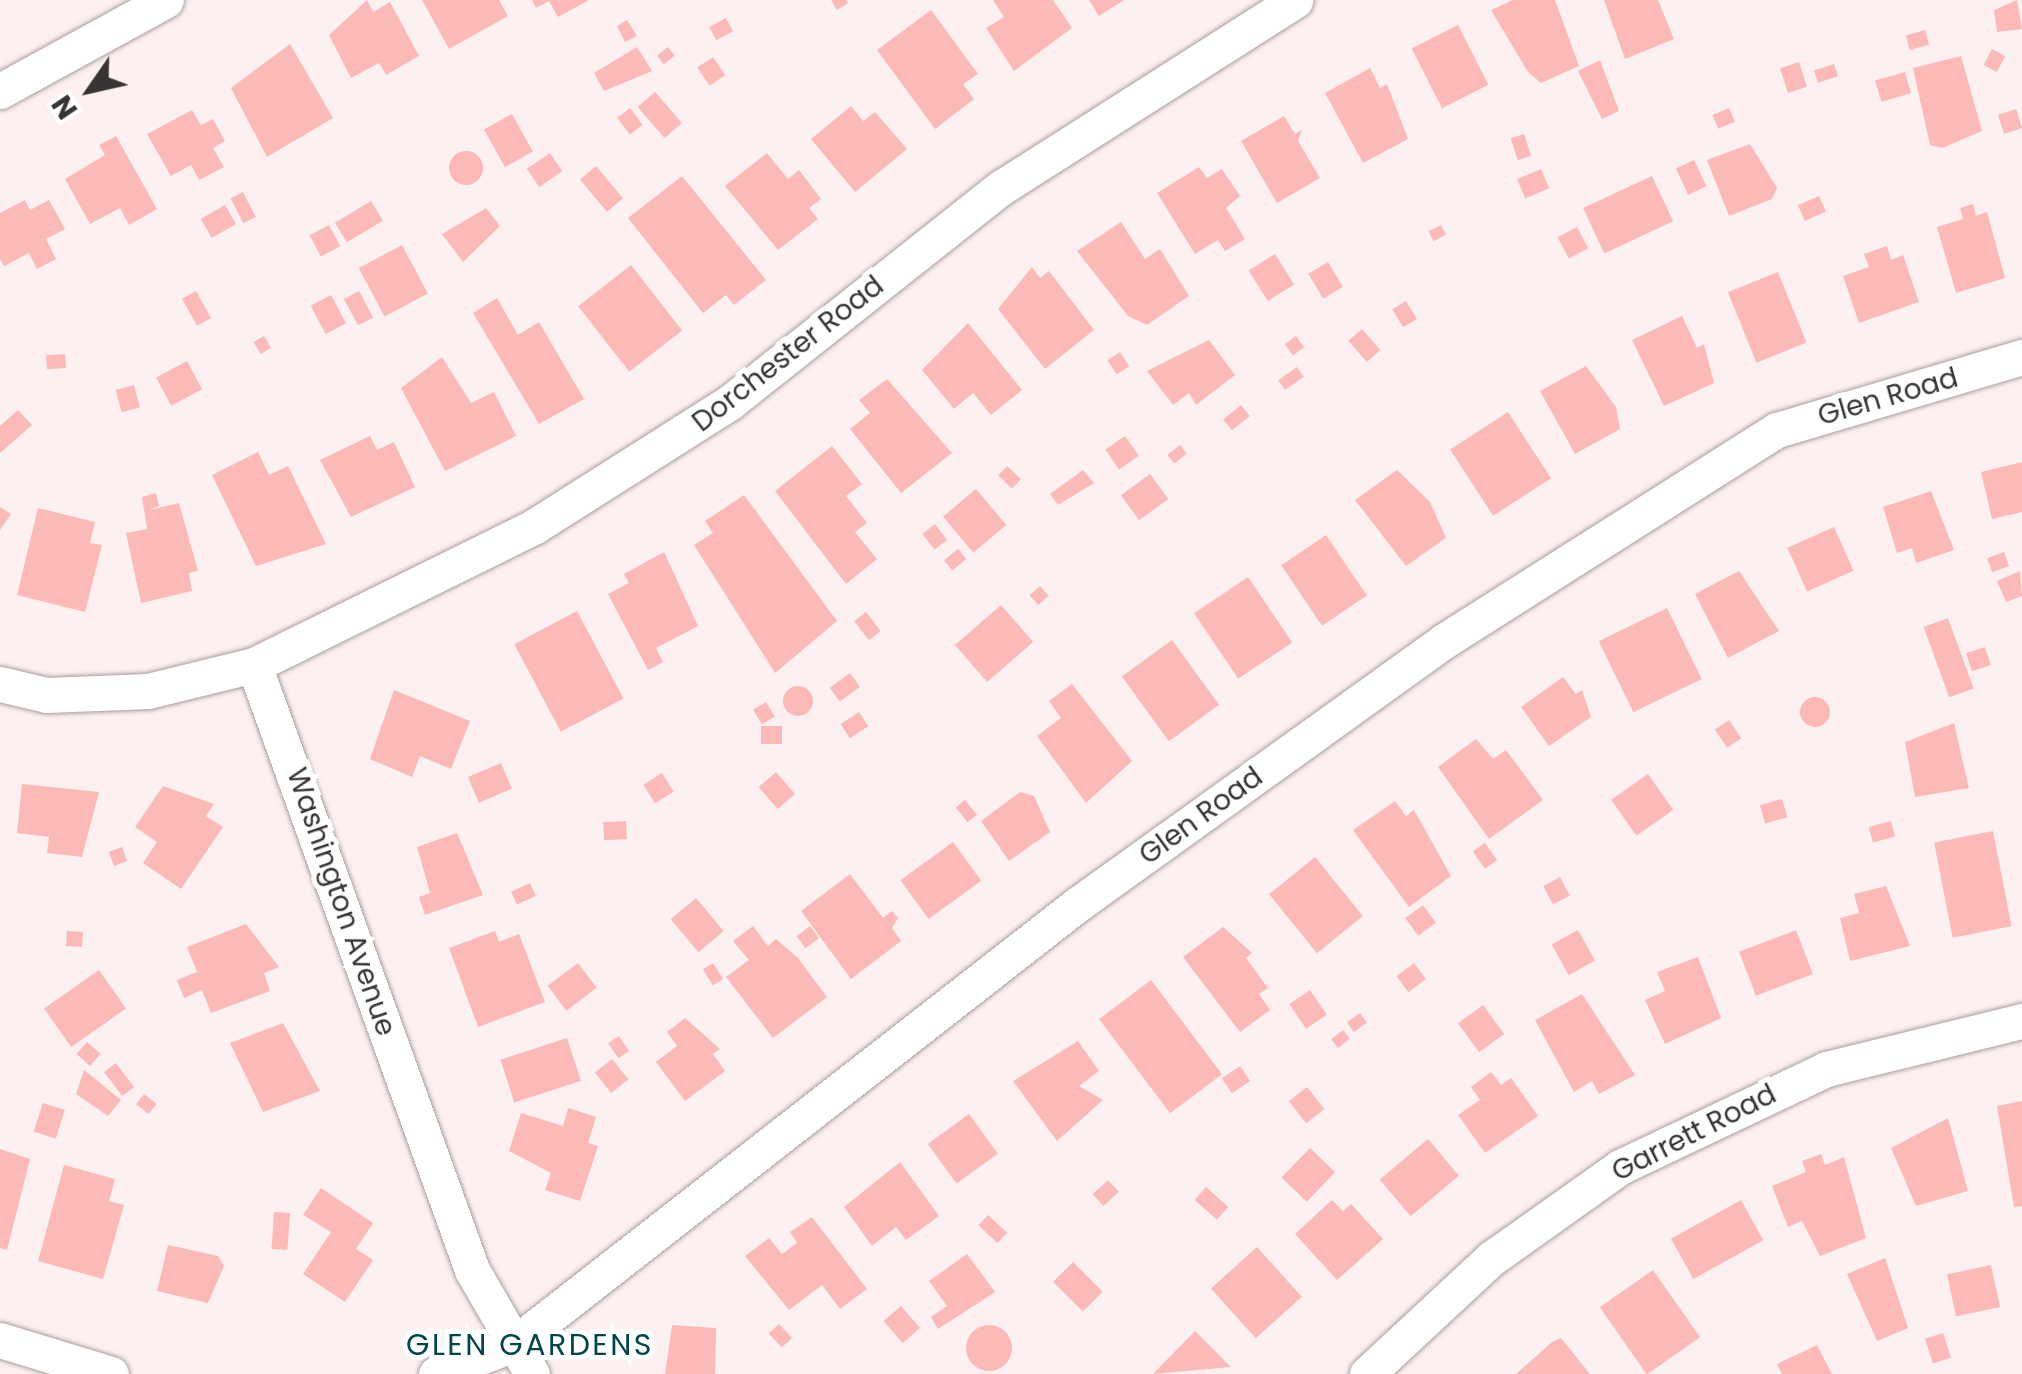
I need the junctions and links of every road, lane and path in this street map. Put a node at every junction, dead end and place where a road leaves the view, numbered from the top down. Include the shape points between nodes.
1 (166, 0) edge
2 (1295, 0) edge
3 (0, 91) edge
4 (2022, 357) edge
5 (254, 665) junction
6 (0, 684) edge
7 (2022, 1021) edge
8 (0, 1340) edge
9 (523, 1359) edge
10 (111, 1374) edge
11 (436, 1374) edge
12 (1367, 1374) edge

1 - 3 street
2 - 5 street, Dorchester Road via 1002,187 638,468
4 - 9 street, Glen Road via 1777,430 1444,641 1078,904
5 - 6 street via 148,691 47,695
5 - 9 street, Washington Avenue via 472,1270
7 - 12 street, Garrett Road via 1826,1069 1620,1167 1492,1258
8 - 10 street
9 - 11 street, Glen Road

